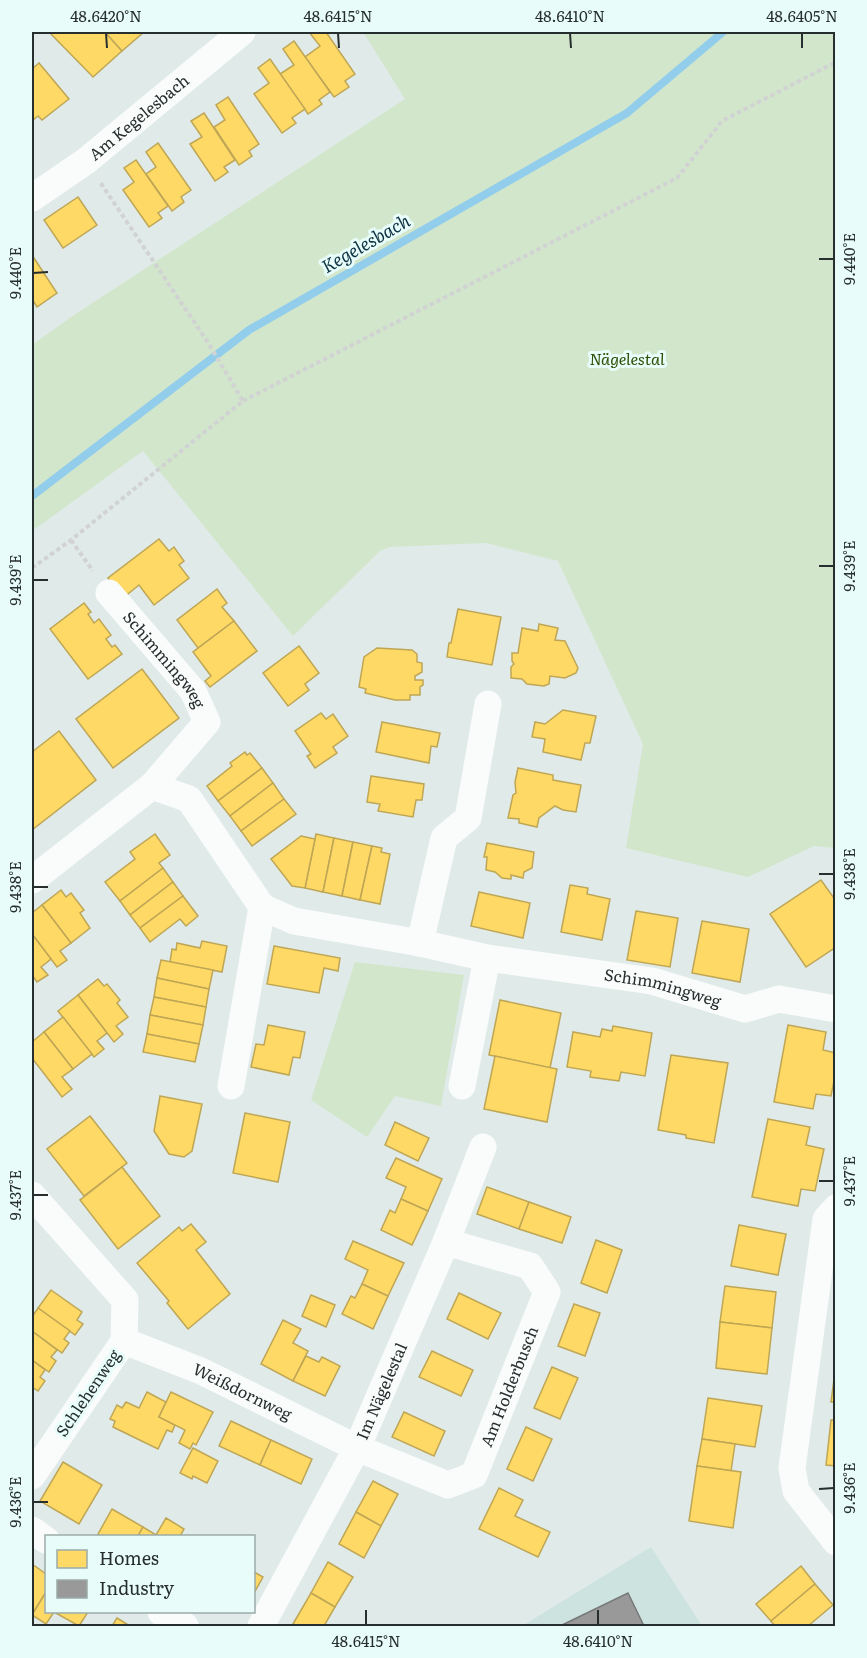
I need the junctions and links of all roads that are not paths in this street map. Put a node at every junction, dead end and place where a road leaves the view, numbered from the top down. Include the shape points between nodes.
1 (240, 32) edge
2 (32, 198) edge
3 (109, 594) road end
4 (488, 704) dead end
5 (152, 786) junction
6 (32, 880) edge
7 (262, 908) junction
8 (420, 943) junction
9 (487, 958) junction
10 (836, 1009) edge
11 (231, 1086) dead end
12 (462, 1086) dead end
13 (483, 1147) dead end
14 (32, 1195) edge
15 (836, 1208) edge
16 (446, 1242) junction
17 (124, 1341) junction
18 (357, 1448) junction
19 (32, 1476) edge
20 (32, 1530) edge
21 (45, 1539) edge
22 (836, 1542) edge
23 (164, 1613) edge
24 (185, 1626) edge
25 (261, 1626) edge

1 - 2 street, Am Kegelesbach via 86,161
3 - 5 street, Schimmingweg via 193,691 207,722
4 - 8 street via 468,818 444,838
5 - 6 street, Schimmingweg
5 - 7 street via 189,799
7 - 8 street, Schimmingweg via 294,921
7 - 11 street
8 - 9 street, Schimmingweg
9 - 10 street, Schimmingweg via 652,981 745,1009 779,999
9 - 12 street
13 - 16 street, Im Nägelestal
14 - 17 street, Schlehenweg via 125,1300
15 - 22 street via 826,1219 792,1468 796,1491
16 - 18 street, Im Nägelestal
16 - 18 street, Am Holderbusch via 530,1266 547,1292 474,1475 448,1485
17 - 18 street, Weißdornweg via 201,1371
17 - 19 street, Schlehenweg
18 - 25 street, Im Nägelestal
20 - 21 street
23 - 24 street

